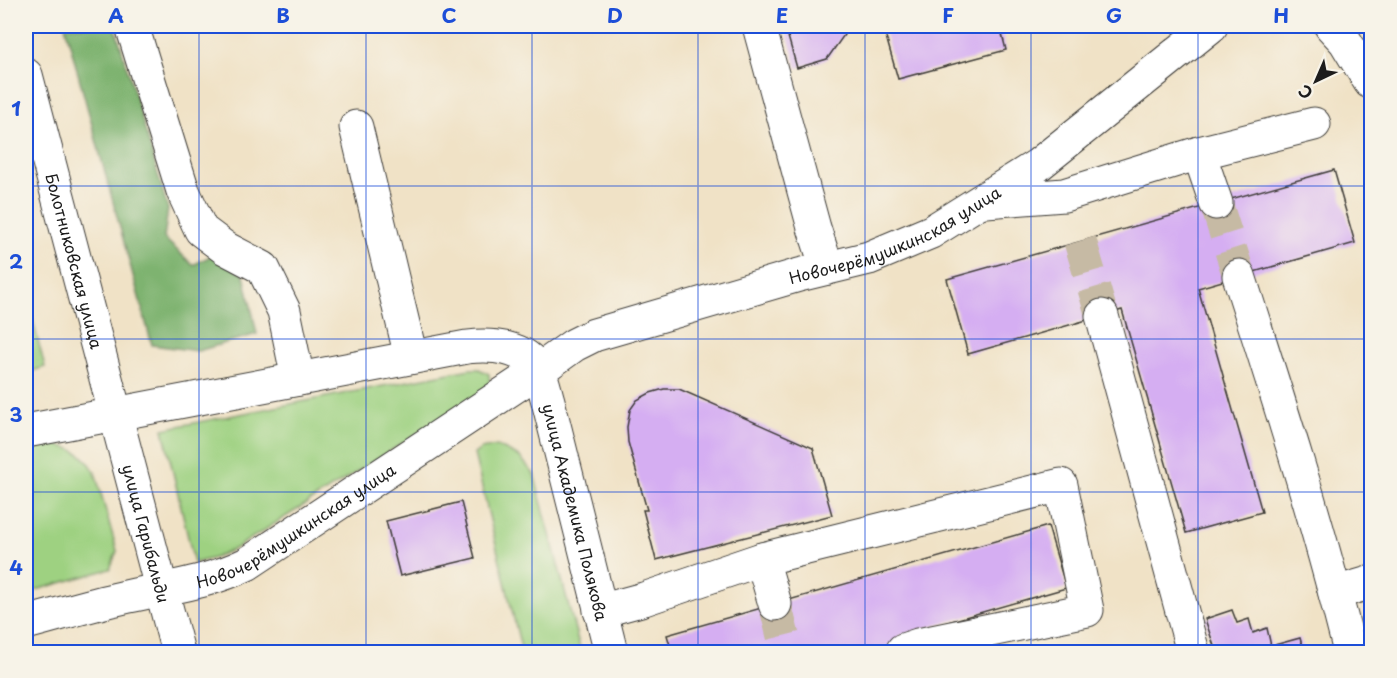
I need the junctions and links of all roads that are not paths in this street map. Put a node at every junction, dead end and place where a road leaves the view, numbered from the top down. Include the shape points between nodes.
1 (132, 26) edge
2 (759, 26) edge
3 (1211, 26) edge
4 (1331, 26) edge
5 (26, 75) edge
6 (1371, 82) edge
7 (1314, 124) dead end
8 (356, 127) dead end
9 (1199, 153) junction
10 (978, 202) junction
11 (1216, 203) tunnel mouth
12 (827, 268) junction
13 (1239, 276) tunnel mouth
14 (1101, 316) tunnel mouth
15 (411, 357) junction
16 (538, 371) junction
17 (298, 379) junction
18 (114, 413) junction
19 (26, 431) edge
20 (762, 559) junction
21 (1371, 582) edge
22 (162, 590) junction
23 (1335, 593) junction
24 (774, 604) tunnel mouth
25 (600, 611) junction
26 (26, 623) edge
27 (903, 650) dead end
28 (178, 652) edge
29 (611, 652) edge
30 (1192, 652) edge
31 (1350, 652) edge

1 - 17 street via 183,191 201,230 225,248 263,267 284,311
2 - 12 street
3 - 10 street, Новочерёмушкинская улица via 1038,165
4 - 6 street
5 - 18 street, Болотниковская улица
7 - 9 street
8 - 15 street
9 - 10 street via 1064,195
9 - 11 street
10 - 12 street, Новочерёмушкинская улица via 903,245
12 - 16 street, Новочерёмушкинская улица via 594,335
13 - 23 street
14 - 30 street
15 - 16 street via 466,347 498,346 528,357
15 - 17 street
16 - 22 street, Новочерёмушкинская улица via 246,564 208,580
16 - 25 street, улица Академика Полякова
17 - 18 street
18 - 19 street
18 - 22 street, улица Гарибальди
20 - 24 street
20 - 25 street
20 - 27 street via 1061,485 1087,610
21 - 23 street
22 - 26 street, Новочерёмушкинская улица
22 - 28 street, улица Гарибальди
23 - 31 street
25 - 29 street, улица Академика Полякова

